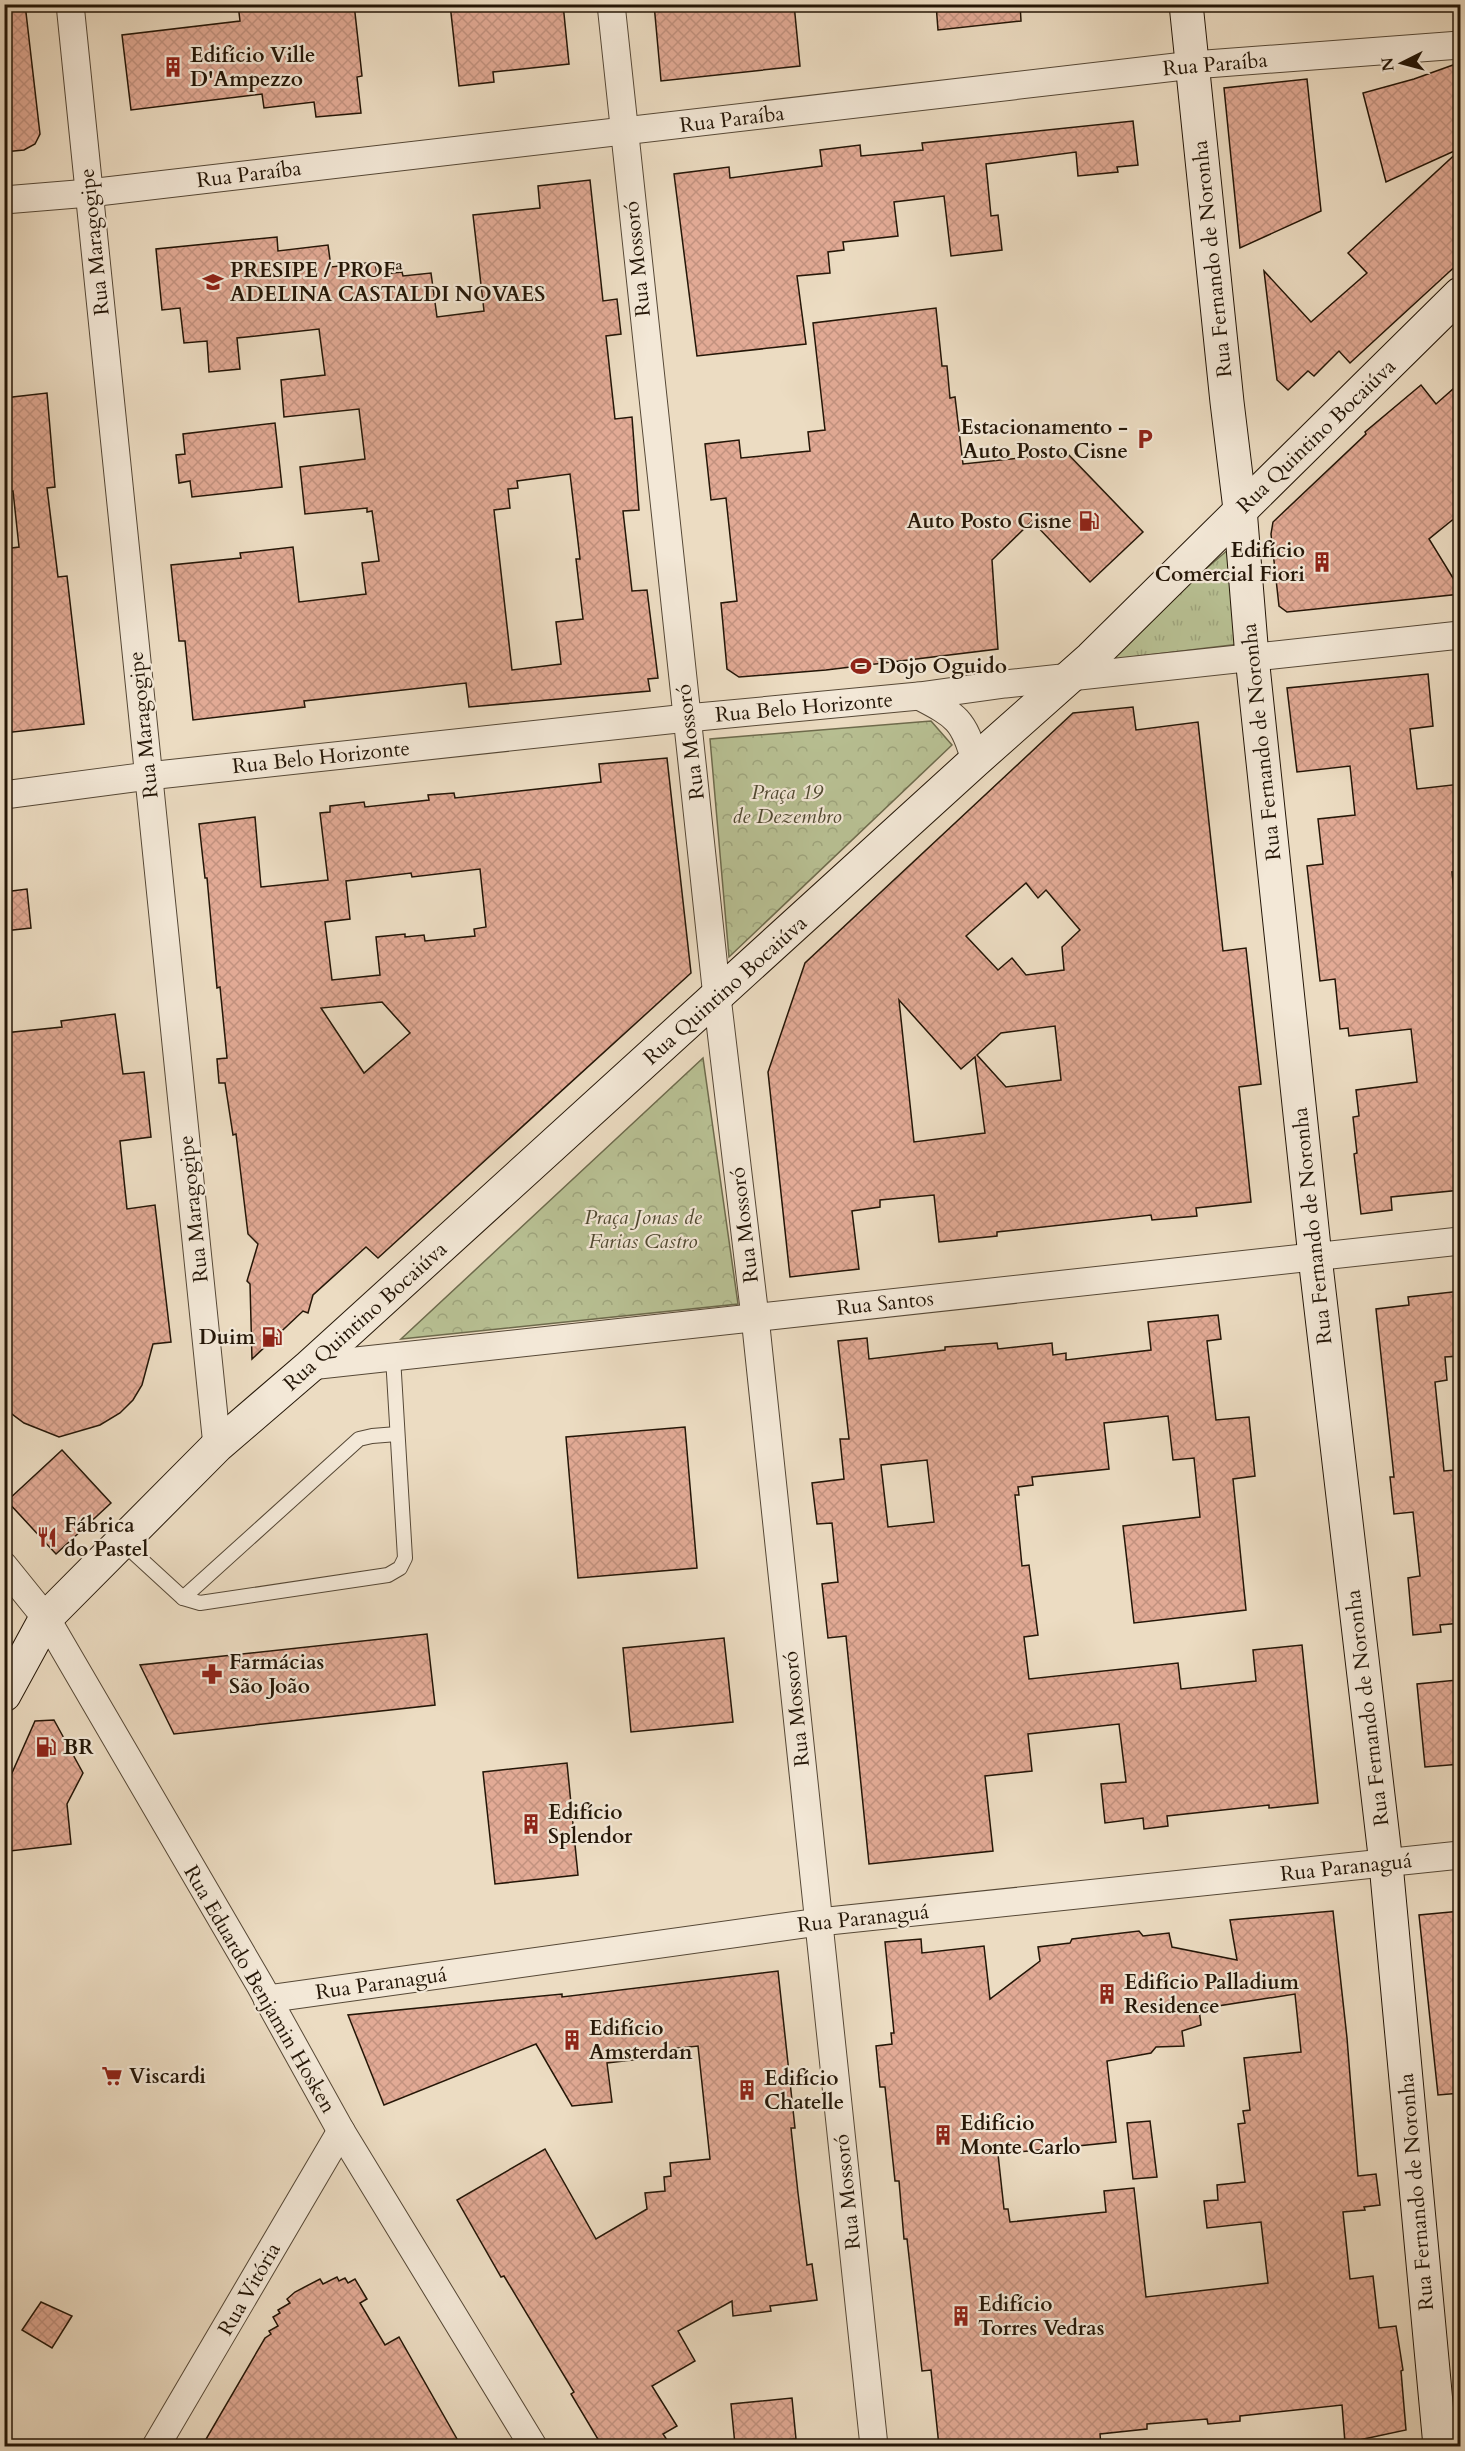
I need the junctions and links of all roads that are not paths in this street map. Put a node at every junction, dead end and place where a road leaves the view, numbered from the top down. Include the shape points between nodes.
1 (70, 4) edge
2 (611, 4) edge
3 (1186, 4) edge
4 (1461, 45) edge
5 (1193, 65) junction
6 (623, 131) junction
7 (89, 193) junction
8 (4, 200) edge
9 (1461, 294) edge
10 (1240, 509) junction
11 (1461, 635) edge
12 (1252, 657) junction
13 (1071, 677) junction
14 (919, 696) junction
15 (687, 718) junction
16 (975, 761) junction
17 (148, 776) junction
18 (4, 795) edge
19 (717, 997) junction
20 (1461, 1241) edge
21 (1315, 1257) junction
22 (755, 1317) junction
23 (393, 1357) junction
24 (310, 1366) junction
25 (397, 1434) junction
26 (217, 1446) junction
27 (122, 1542) junction
28 (4, 1566) edge
29 (183, 1598) junction
30 (46, 1618) junction
31 (4, 1695) edge
32 (1461, 1855) edge
33 (1386, 1864) junction
34 (819, 1922) junction
35 (267, 1999) junction
36 (341, 2131) junction
37 (512, 2414) junction
38 (156, 2446) edge
39 (515, 2446) edge
40 (533, 2446) edge
41 (874, 2446) edge
42 (1440, 2446) edge

1 - 7 street, Rua Maragogipe
2 - 6 street, Rua Mossoró
3 - 5 street, Rua Fernando de Noronha
4 - 5 street, Rua Paraíba
5 - 6 street, Rua Paraíba
5 - 10 street, Rua Fernando de Noronha
6 - 7 street, Rua Paraíba
6 - 15 street, Rua Mossoró
7 - 8 street, Rua Paraíba
7 - 17 street, Rua Maragogipe
9 - 10 street, Rua Quintino Bocaiúva
10 - 12 street, Rua Fernando de Noronha
10 - 13 street, Rua Quintino Bocaiúva
11 - 12 street, Rua Belo Horizonte
12 - 13 street, Rua Belo Horizonte
12 - 21 street, Rua Fernando de Noronha
13 - 14 street, Rua Belo Horizonte
13 - 16 street, Rua Quintino Bocaiúva
14 - 15 street, Rua Belo Horizonte
14 - 16 street via 948,712 963,726
15 - 17 street, Rua Belo Horizonte
15 - 19 street, Rua Mossoró
16 - 19 street, Rua Quintino Bocaiúva
17 - 18 street, Rua Belo Horizonte
17 - 26 street, Rua Maragogipe
19 - 22 street, Rua Mossoró
19 - 24 street, Rua Quintino Bocaiúva
20 - 21 street, Rua Santos
21 - 22 street, Rua Santos
21 - 33 street, Rua Fernando de Noronha
22 - 23 street, Rua Santos
22 - 34 street, Rua Mossoró
23 - 24 street, Rua Santos
23 - 25 lane
24 - 26 street, Rua Quintino Bocaiúva
25 - 29 lane via 359,1439
25 - 29 lane via 405,1558 400,1568 388,1575 200,1603
26 - 27 street, Rua Quintino Bocaiúva
27 - 29 lane
27 - 30 street, Rua Quintino Bocaiúva
28 - 30 street, Rua Eduardo Benjamin Hosken
30 - 31 street, Rua Quintino Bocaiúva
30 - 35 street, Rua Eduardo Benjamin Hosken
32 - 33 street, Rua Paranaguá
33 - 34 street, Rua Paranaguá
33 - 42 street, Rua Fernando de Noronha
34 - 35 street, Rua Paranaguá
34 - 41 street, Rua Mossoró
35 - 36 street, Rua Eduardo Benjamin Hosken
36 - 37 street, Rua Eduardo Benjamin Hosken
36 - 38 street, Rua Vitória
37 - 39 street, Rua Eduardo Benjamin Hosken
37 - 40 street, Rua Eduardo Benjamin Hosken

